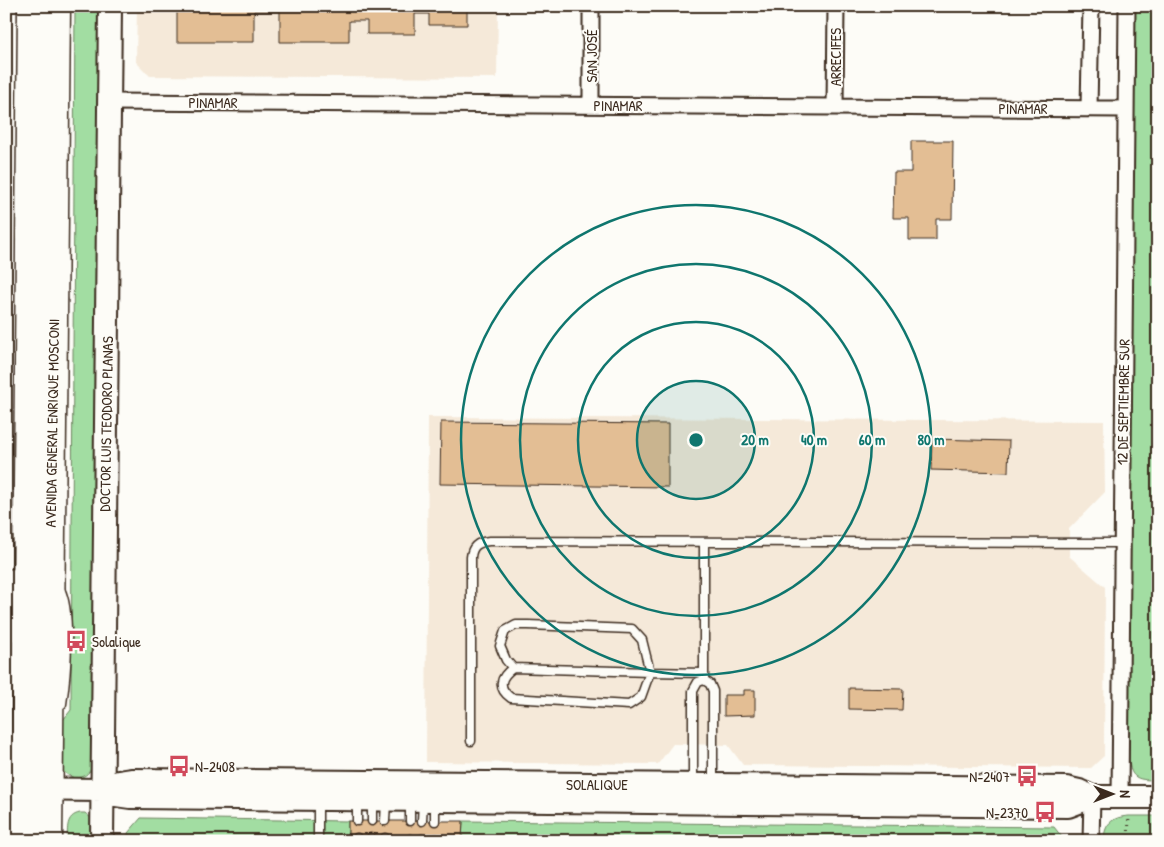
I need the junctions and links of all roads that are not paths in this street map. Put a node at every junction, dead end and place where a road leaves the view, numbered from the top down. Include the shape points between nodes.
1 (32, 6) edge
2 (56, 6) edge
3 (110, 6) edge
4 (591, 6) edge
5 (836, 6) edge
6 (1091, 6) edge
7 (1127, 6) edge
8 (109, 102) junction
9 (591, 105) junction
10 (835, 107) junction
11 (1089, 108) junction
12 (1126, 109) junction
13 (28, 496) junction
14 (704, 542) junction
15 (1122, 542) junction
16 (50, 571) junction
17 (6, 628) edge
18 (513, 668) junction
19 (650, 672) junction
20 (704, 677) junction
21 (60, 711) dead end
22 (58, 729) dead end
23 (471, 741) dead end
24 (27, 789) edge
25 (102, 790) junction
26 (703, 791) junction
27 (1092, 797) junction
28 (1158, 797) edge
29 (318, 799) junction
30 (1124, 806) junction
31 (25, 841) edge
32 (48, 841) edge
33 (102, 841) edge
34 (318, 841) edge
35 (1091, 841) edge

1 - 13 highway, AVENIDA GENERAL ENRIQUE MOSCONI
2 - 16 highway, AVENIDA GENERAL ENRIQUE MOSCONI
3 - 8 main road, DOCTOR LUIS TEODORO PLANAS
4 - 9 street, SAN JOSÉ
5 - 10 street, ARRECIFES
6 - 11 street
7 - 12 street, 12 DE SEPTIEMBRE SUR
8 - 9 street, PINAMAR
8 - 25 main road, DOCTOR LUIS TEODORO PLANAS
9 - 10 street, PINAMAR
10 - 11 street, PINAMAR
11 - 12 street, PINAMAR
12 - 15 street, 12 DE SEPTIEMBRE SUR
13 - 17 highway
13 - 24 highway, AVENIDA GENERAL ENRIQUE MOSCONI
14 - 15 lane
14 - 20 lane
14 - 23 lane via 489,541 475,545 471,557
15 - 30 street, 12 DE SEPTIEMBRE SUR
16 - 21 lane via 66,606 66,676
16 - 24 highway, AVENIDA GENERAL ENRIQUE MOSCONI
18 - 19 lane
18 - 19 lane via 505,674 501,685 511,698 629,705 641,697
18 - 19 lane via 500,646 505,631 516,625 528,624 632,629 642,640
19 - 20 lane
20 - 26 lane via 713,691
20 - 26 lane via 693,691
22 - 24 lane
24 - 25 main road, SOLALIQUE
24 - 31 highway, AVENIDA GENERAL ENRIQUE MOSCONI
24 - 32 highway, AVENIDA GENERAL ENRIQUE MOSCONI
25 - 26 main road, SOLALIQUE via 131,780
25 - 29 main road, SOLALIQUE via 130,798
25 - 33 main road, DOCTOR LUIS TEODORO PLANAS
26 - 27 main road, SOLALIQUE via 1068,806
26 - 29 main road, SOLALIQUE via 422,811 371,810
27 - 30 main road, SOLALIQUE
27 - 35 street
28 - 30 main road, SOLALIQUE
29 - 34 lane

